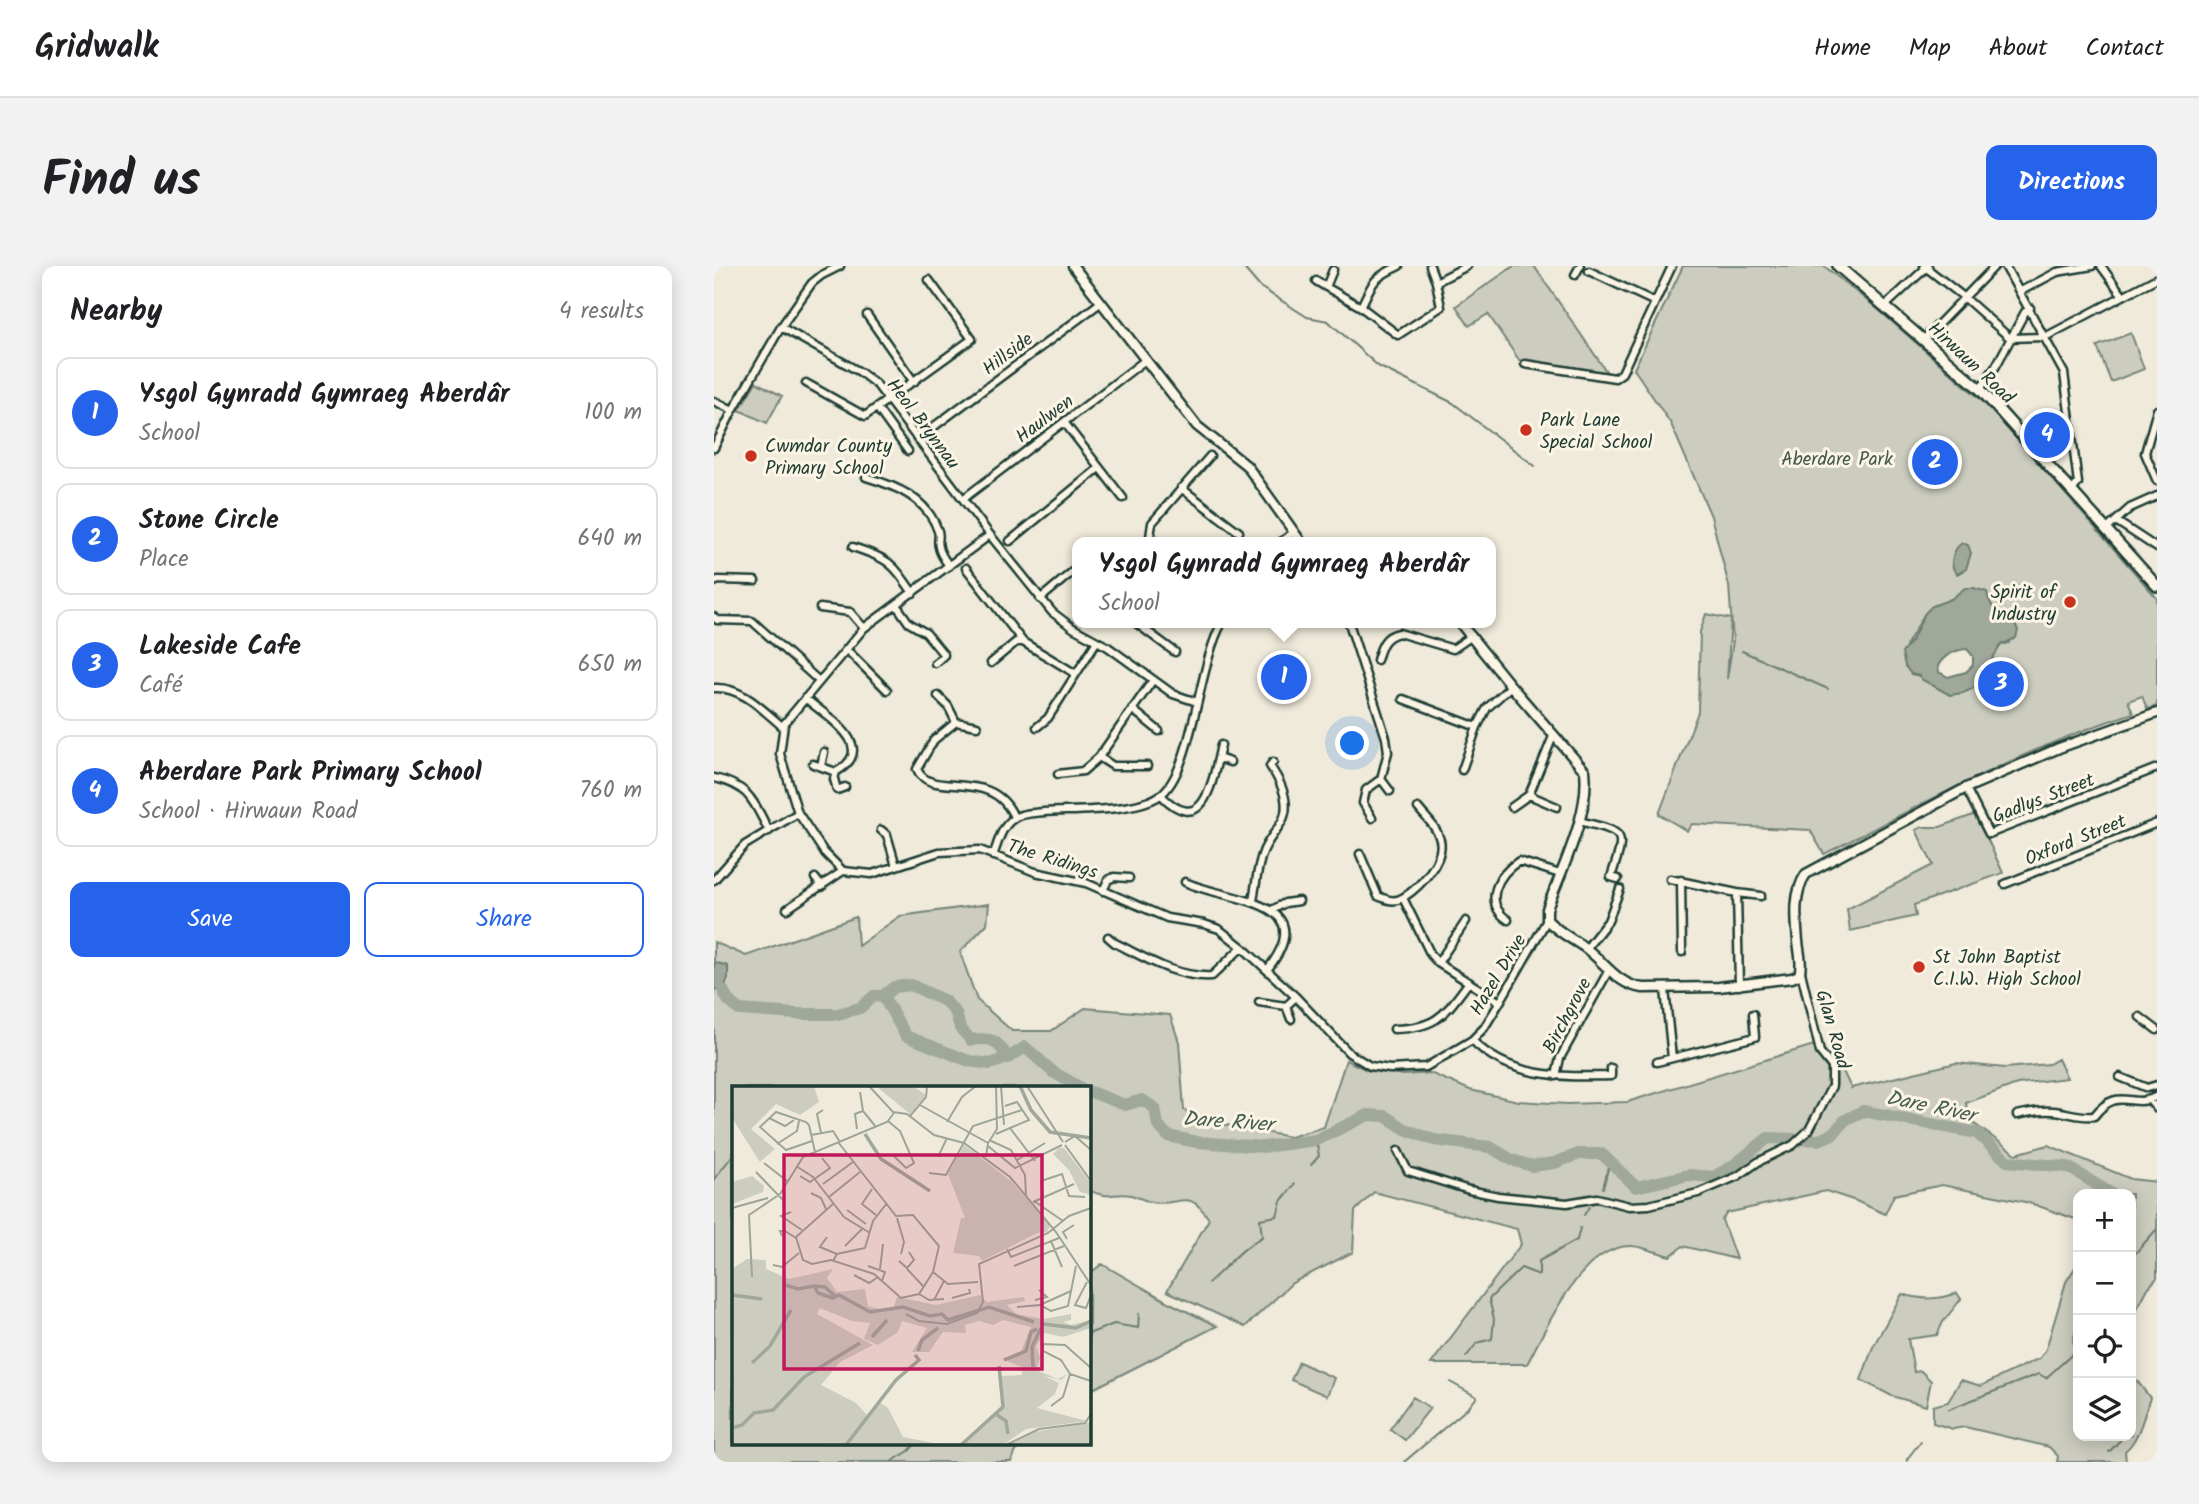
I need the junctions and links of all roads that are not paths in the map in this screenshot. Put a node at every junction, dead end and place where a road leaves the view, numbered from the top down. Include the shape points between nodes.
1 (840, 266) edge
2 (1073, 266) edge
3 (1399, 266) edge
4 (1430, 266) edge
5 (1467, 266) edge
6 (1580, 266) edge
7 (1672, 266) edge
8 (1838, 266) edge
9 (1995, 266) edge
10 (2005, 266) edge
11 (2092, 266) edge
12 (2101, 266) edge
13 (1926, 267) edge
14 (1333, 270) dead end
15 (1848, 270) edge
16 (1590, 271) dead end
17 (1575, 275) dead end
18 (2157, 278) edge
19 (929, 279) dead end
20 (1315, 281) dead end
21 (1437, 282) junction
22 (1326, 287) junction
23 (2021, 291) junction
24 (2123, 296) junction
25 (1965, 298) junction
26 (1655, 302) junction
27 (1100, 303) junction
28 (1361, 307) junction
29 (1884, 307) junction
30 (2030, 308) junction
31 (867, 315) dead end
32 (782, 327) junction
33 (2045, 337) junction
34 (2012, 338) junction
35 (1924, 340) junction
36 (1144, 361) junction
37 (1525, 363) dead end
38 (914, 382) junction
39 (806, 383) dead end
40 (1980, 389) junction
41 (714, 401) edge
42 (888, 401) junction
43 (877, 408) junction
44 (733, 410) junction
45 (2157, 410) edge
46 (1064, 422) junction
47 (932, 428) dead end
48 (714, 448) edge
49 (908, 451) dead end
50 (1210, 456) dead end
51 (1099, 468) junction
52 (866, 477) dead end
53 (2157, 481) edge
54 (1181, 488) junction
55 (2072, 491) junction
56 (2157, 496) edge
57 (1123, 498) dead end
58 (963, 499) junction
59 (2116, 521) junction
60 (2107, 529) junction
61 (1239, 532) dead end
62 (1294, 532) junction
63 (990, 535) junction
64 (1150, 537) edge
65 (1288, 537) edge
66 (1298, 537) edge
67 (1010, 541) dead end
68 (853, 547) dead end
69 (2157, 548) edge
70 (949, 566) junction
71 (966, 568) dead end
72 (1070, 574) edge
73 (755, 581) dead end
74 (714, 582) edge
75 (2157, 586) edge
76 (913, 593) junction
77 (1040, 599) junction
78 (897, 606) junction
79 (820, 608) dead end
80 (714, 617) edge
81 (1072, 625) edge
82 (864, 628) junction
83 (1077, 628) edge
84 (1143, 628) edge
85 (1219, 628) edge
86 (1351, 628) edge
87 (1465, 628) edge
88 (1472, 636) junction
89 (1097, 641) junction
90 (1023, 642) junction
91 (846, 649) junction
92 (1175, 652) dead end
93 (1376, 654) dead end
94 (935, 663) dead end
95 (991, 663) dead end
96 (1076, 674) junction
97 (1153, 680) junction
98 (819, 681) junction
99 (1511, 686) junction
100 (714, 688) edge
101 (887, 690) dead end
102 (938, 696) dead end
103 (805, 698) junction
104 (1403, 699) dead end
105 (1197, 702) junction
106 (1132, 709) junction
107 (1041, 713) dead end
108 (2157, 713) edge
109 (1048, 718) junction
110 (956, 722) junction
111 (977, 726) dead end
112 (783, 727) junction
113 (1037, 727) dead end
114 (1477, 727) junction
115 (1159, 731) dead end
116 (1554, 734) junction
117 (1221, 745) dead end
118 (824, 752) dead end
119 (1099, 757) junction
120 (1218, 758) junction
121 (1230, 761) dead end
122 (1273, 762) dead end
123 (813, 764) dead end
124 (821, 766) junction
125 (1147, 766) dead end
126 (2157, 768) edge
127 (1462, 770) dead end
128 (836, 772) junction
129 (1058, 774) dead end
130 (714, 778) edge
131 (1381, 779) junction
132 (845, 786) dead end
133 (1966, 788) junction
134 (1390, 791) dead end
135 (1161, 795) junction
136 (1530, 795) junction
137 (1512, 807) dead end
138 (1557, 807) dead end
139 (1418, 808) dead end
140 (798, 813) junction
141 (1014, 817) junction
142 (1372, 818) dead end
143 (1579, 821) junction
144 (2157, 823) edge
145 (881, 830) dead end
146 (769, 831) junction
147 (1360, 854) dead end
148 (993, 856) junction
149 (714, 865) edge
150 (896, 866) junction
151 (723, 870) junction
152 (843, 872) junction
153 (1560, 874) junction
154 (815, 878) dead end
155 (1129, 878) dead end
156 (1670, 878) dead end
157 (1618, 879) dead end
158 (714, 880) edge
159 (1681, 880) junction
160 (1185, 882) dead end
161 (2005, 884) dead end
162 (822, 887) junction
163 (1620, 889) dead end
164 (1102, 891) junction
165 (1737, 893) junction
166 (1761, 896) dead end
167 (1403, 898) junction
168 (1253, 901) junction
169 (1299, 901) dead end
170 (787, 909) dead end
171 (1272, 911) junction
172 (1508, 920) dead end
173 (1548, 920) junction
174 (1466, 921) dead end
175 (1121, 934) dead end
176 (1108, 937) dead end
177 (1115, 943) junction
178 (1242, 947) junction
179 (1587, 949) junction
180 (1682, 952) dead end
181 (1438, 963) junction
182 (1267, 970) junction
183 (1609, 970) junction
184 (1801, 972) junction
185 (1469, 982) junction
186 (1739, 986) junction
187 (1665, 989) junction
188 (1296, 997) junction
189 (1259, 1002) dead end
190 (1500, 1002) junction
191 (1286, 1006) junction
192 (1753, 1014) dead end
193 (2140, 1017) dead end
194 (1291, 1019) dead end
195 (1394, 1030) dead end
196 (2157, 1030) edge
197 (1472, 1040) junction
198 (1672, 1058) junction
199 (1657, 1062) dead end
200 (1611, 1068) dead end
201 (1556, 1076) junction
202 (2120, 1077) dead end
203 (2157, 1085) edge
204 (2157, 1096) edge
205 (2147, 1101) junction
206 (2157, 1109) edge
207 (2017, 1115) dead end
208 (1398, 1152) dead end

1 - 32 street via 812,283
2 - 27 street
3 - 28 street via 1379,275
4 - 21 street
5 - 21 street
6 - 17 street
7 - 26 street
8 - 15 main road, Hirwaun Road
9 - 25 street
10 - 23 street
11 - 23 street via 2057,272
12 - 24 street
13 - 25 street
13 - 29 street
14 - 22 street
15 - 29 main road, Hirwaun Road
16 - 26 street
18 - 24 street
19 - 38 street via 972,339
20 - 22 street
21 - 28 street via 1441,307 1398,335
22 - 28 street
23 - 30 street
24 - 33 street
25 - 34 street
25 - 35 street
26 - 37 street via 1628,363 1615,378
27 - 36 street
27 - 47 street, Hillside
29 - 35 main road, Hirwaun Road
30 - 33 street
30 - 34 street
31 - 38 street
32 - 42 street, Heol Brynnau via 860,372
32 - 44 street
33 - 34 street
33 - 55 street via 2064,373 2078,483
34 - 40 street
35 - 40 main road, Hirwaun Road
36 - 46 street, Haulwen
36 - 62 street via 1197,426 1247,466
38 - 42 street
39 - 43 street via 864,416
40 - 55 main road, Hirwaun Road
41 - 44 street
42 - 43 street
42 - 58 street, Heol Brynnau
43 - 49 street
44 - 48 street
45 - 53 street via 2146,453
46 - 51 street
46 - 58 street, Haulwen
50 - 54 street
51 - 57 street
51 - 67 street
52 - 70 street via 905,490 921,505 935,522 938,545
54 - 61 street
54 - 64 street via 1153,523
55 - 60 main road, Hirwaun Road
56 - 59 street via 2139,502
58 - 63 street, Heol Brynnau
59 - 60 street
59 - 69 street
60 - 75 main road, Hirwaun Road
62 - 65 street
62 - 66 street
63 - 70 street
63 - 77 street, Heol Brynnau
68 - 76 street via 894,566
70 - 76 street
71 - 90 street via 972,582
72 - 77 street
73 - 74 street
76 - 78 street
77 - 81 street, Heol Brynnau
78 - 82 street
78 - 94 street via 944,655
79 - 82 street via 850,612
80 - 98 street via 752,621
82 - 91 street
83 - 89 street, Heol Brynnau
84 - 92 street
85 - 105 street
86 - 131 street via 1386,738 1388,752
87 - 88 street
88 - 93 street via 1453,649 1391,634
88 - 99 street
89 - 96 street
89 - 97 street, Heol Brynnau
90 - 95 street via 1016,642
90 - 96 street
91 - 98 street
91 - 101 street
96 - 109 street
97 - 105 street, Heol Brynnau via 1173,694
97 - 106 street
98 - 103 street
99 - 114 street via 1487,708
99 - 116 street
100 - 112 street via 745,696
102 - 110 street
103 - 112 street
103 - 128 street via 850,738 854,747 850,762
104 - 114 street via 1411,706
105 - 135 street via 1181,765
106 - 115 street
106 - 119 street
107 - 109 street
108 - 133 street, Glan Road
109 - 113 street
110 - 111 street
110 - 141 street via 934,740 917,769 920,776 930,783 986,789 998,796
112 - 140 street via 780,754
114 - 127 street
116 - 136 street
116 - 143 street via 1585,771 1585,806
117 - 120 street
118 - 124 street
119 - 125 street via 1113,766
119 - 129 street via 1083,771
120 - 121 street
120 - 135 street via 1205,799 1197,808 1181,811
122 - 168 street via 1270,766 1286,799 1283,820 1261,855
123 - 124 street
124 - 128 street
126 - 133 street, Gadlys Street via 1989,835
128 - 132 street via 834,791
130 - 146 street via 733,782 749,793
131 - 134 street
131 - 142 street via 1366,790 1363,803
133 - 184 street, Glan Road via 1806,874 1797,897
135 - 141 street via 1129,806
136 - 137 street
136 - 138 street
139 - 167 street via 1437,832 1441,854 1432,870
140 - 146 street
140 - 152 street
141 - 148 street via 1004,827
143 - 153 street
143 - 157 street via 1620,835 1623,842 1611,877
144 - 161 street, Oxford Street
145 - 150 street via 887,835
146 - 151 street via 745,845
147 - 167 street via 1378,896 1389,901
148 - 150 street, The Ridings via 980,850 939,852
148 - 164 street, The Ridings
149 - 151 street
150 - 152 street, The Ridings via 872,874
151 - 158 street
152 - 162 street
153 - 172 street via 1519,861 1506,869 1493,893 1495,905
153 - 173 street via 1547,909
154 - 162 street
155 - 164 street via 1108,880
156 - 159 street
159 - 165 street
159 - 180 street
160 - 168 street
162 - 170 street
163 - 179 street via 1608,921
164 - 178 street, The Ridings via 1159,915 1219,929
165 - 166 street
165 - 186 street
167 - 181 street
168 - 171 street
169 - 171 street
171 - 182 street via 1286,928 1278,956
173 - 179 street
173 - 190 street, Hazel Drive
174 - 181 street
175 - 177 street
176 - 177 street
177 - 178 street via 1193,977 1212,976
178 - 182 street, The Ridings
179 - 183 street
181 - 185 street
182 - 188 street, The Ridings
183 - 187 street via 1632,987
183 - 201 street, Birchgrove via 1560,1058
184 - 186 street via 1793,978
184 - 208 street, Glan Road via 1820,1052 1832,1066 1832,1086 1809,1130 1793,1145 1738,1176 1698,1193 1649,1205 1629,1206 1597,1198 1567,1203 1469,1190 1408,1171
185 - 190 street
185 - 195 street via 1434,1021 1419,1028
186 - 187 street
187 - 198 street
188 - 191 street
188 - 197 street, Hazel Drive via 1349,1053 1370,1066 1426,1067
189 - 191 street
190 - 197 street, Hazel Drive
191 - 194 street
192 - 198 street via 1755,1037
193 - 196 street
197 - 201 street, Birchgrove via 1511,1066
198 - 199 street
200 - 201 street, Birchgrove via 1611,1076
202 - 203 street via 2147,1088
204 - 205 street
205 - 206 street
205 - 207 street via 2115,1098 2094,1116 2080,1118 2055,1111

